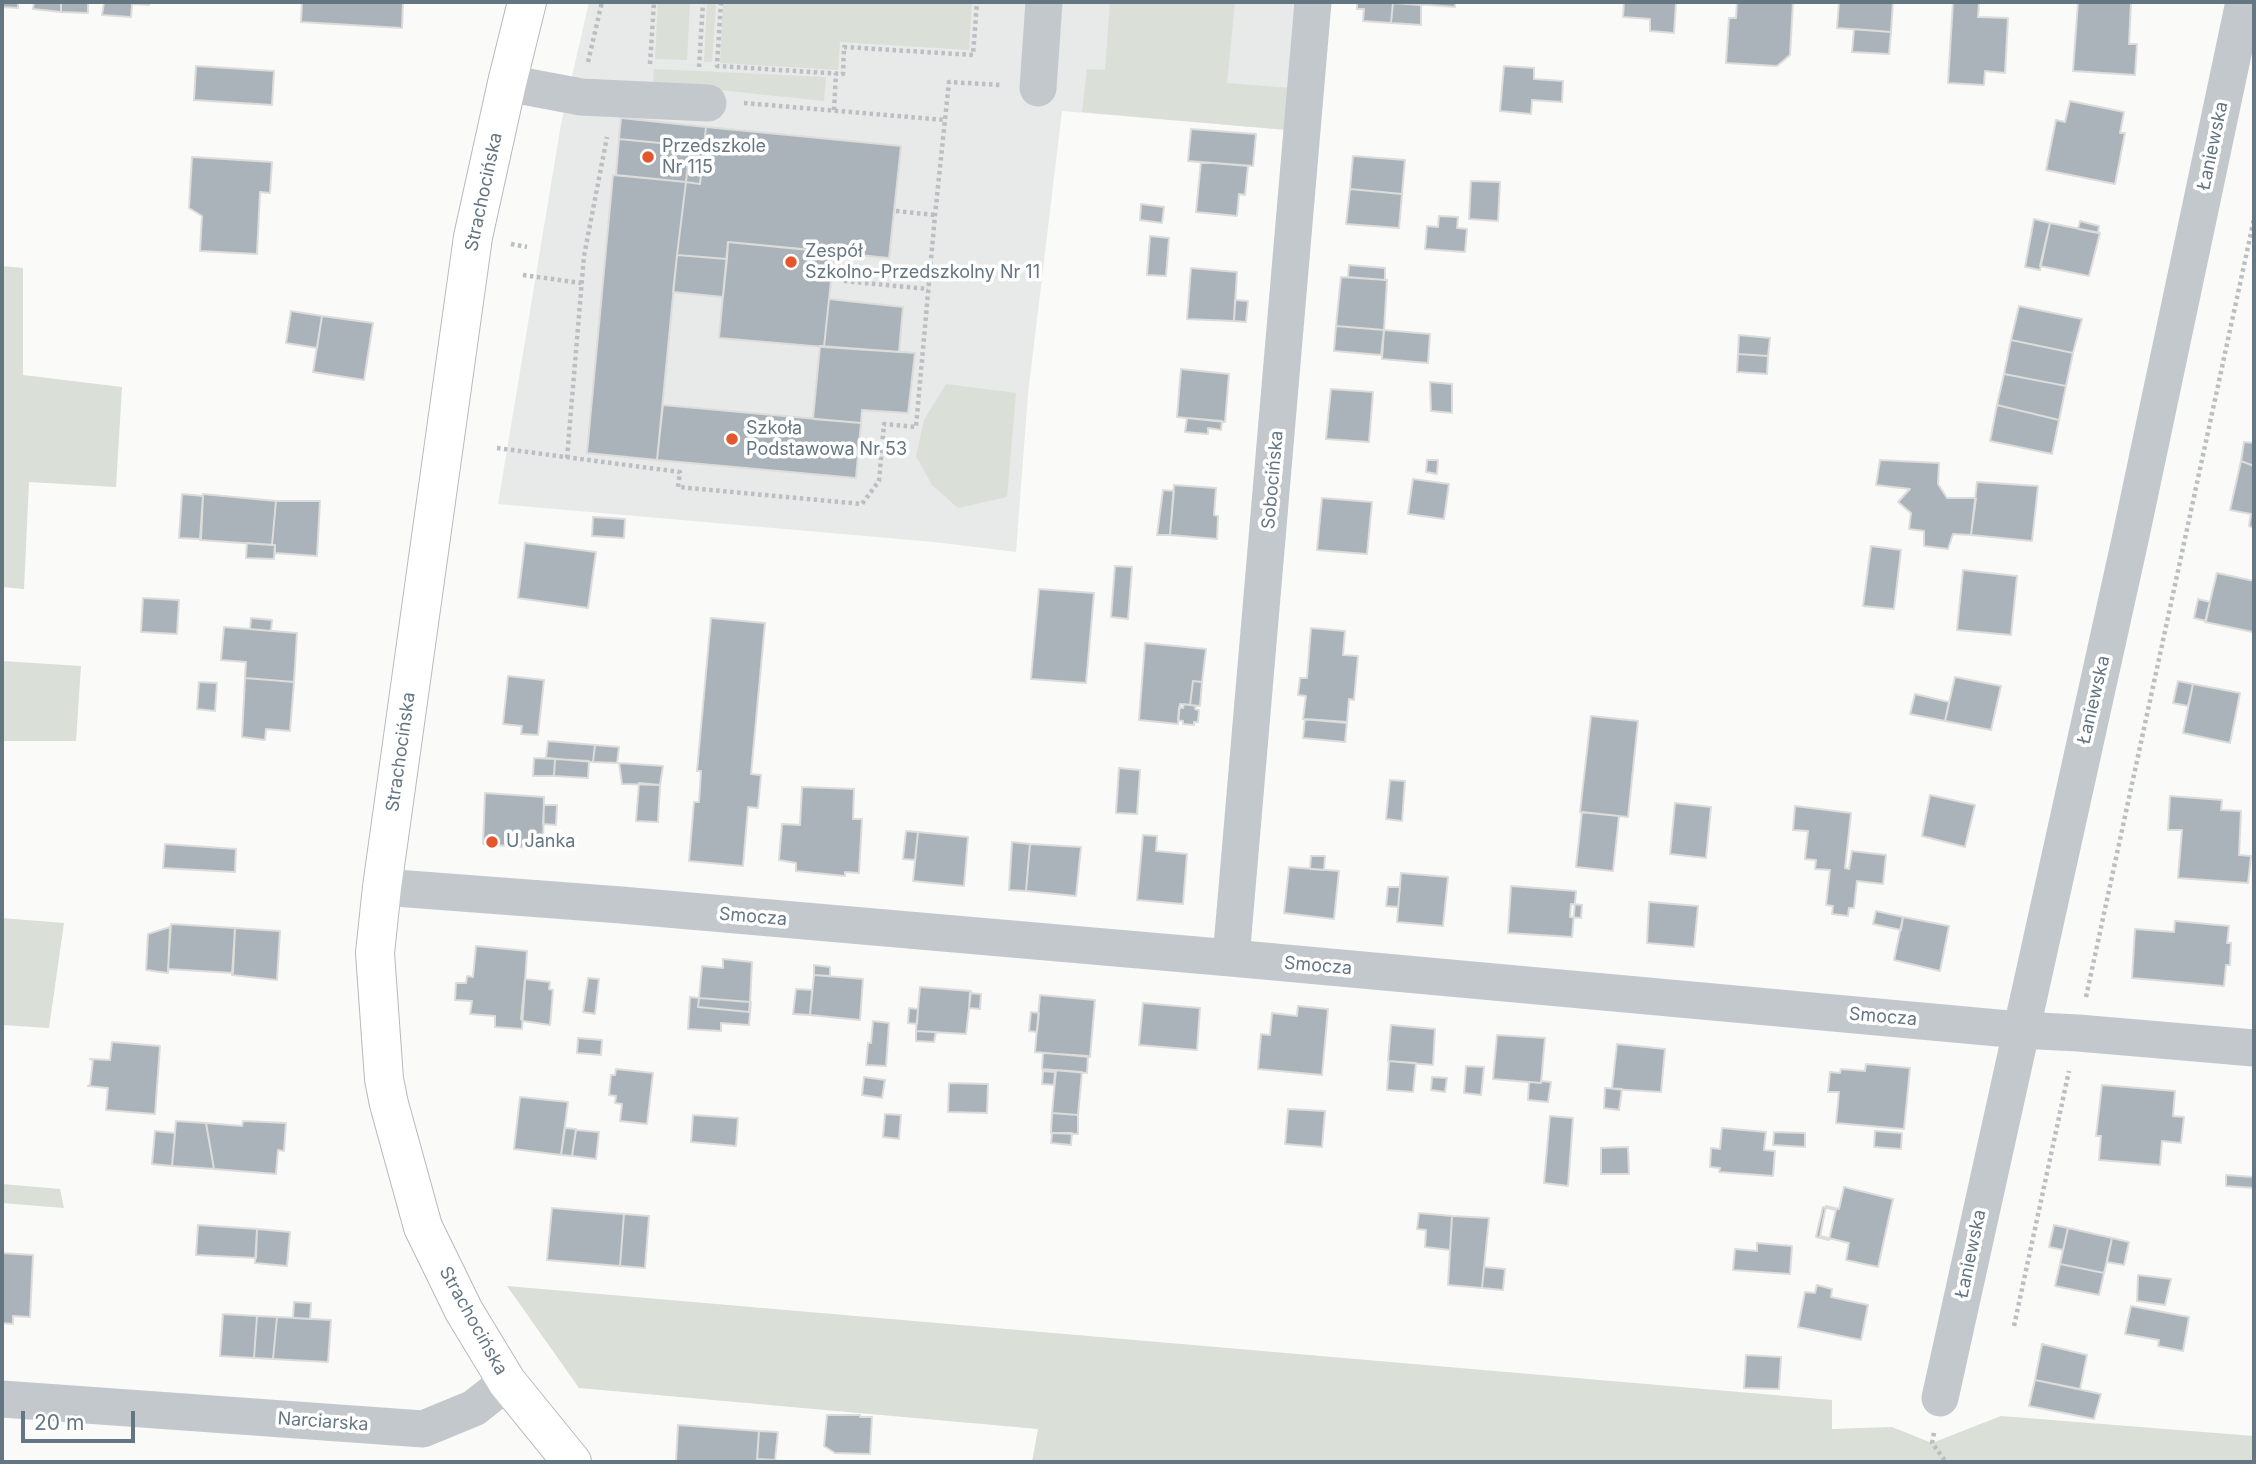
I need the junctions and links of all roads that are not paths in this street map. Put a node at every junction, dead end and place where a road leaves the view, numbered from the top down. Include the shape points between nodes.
1 (527, 2) edge
2 (1044, 2) edge
3 (1314, 2) edge
4 (2244, 2) edge
5 (507, 83) junction
6 (1038, 88) road end
7 (708, 103) road end
8 (382, 887) junction
9 (1231, 958) junction
10 (2020, 1030) junction
11 (2254, 1048) edge
12 (507, 1382) junction
13 (1940, 1398) dead end
14 (2, 1399) edge
15 (572, 1462) edge

1 - 5 main road, Strachocińska
2 - 6 street
3 - 9 street, Sobocińska
4 - 10 street, Łaniewska
5 - 7 street via 596,97 650,81
5 - 8 main road, Strachocińska via 473,237
8 - 9 street, Smocza
8 - 12 main road, Strachocińska via 375,953 389,1104 424,1227 464,1311
9 - 10 street, Smocza
10 - 11 street, Smocza
10 - 13 street, Łaniewska
12 - 14 street, Narciarska via 474,1408 423,1429
12 - 15 main road, Strachocińska

